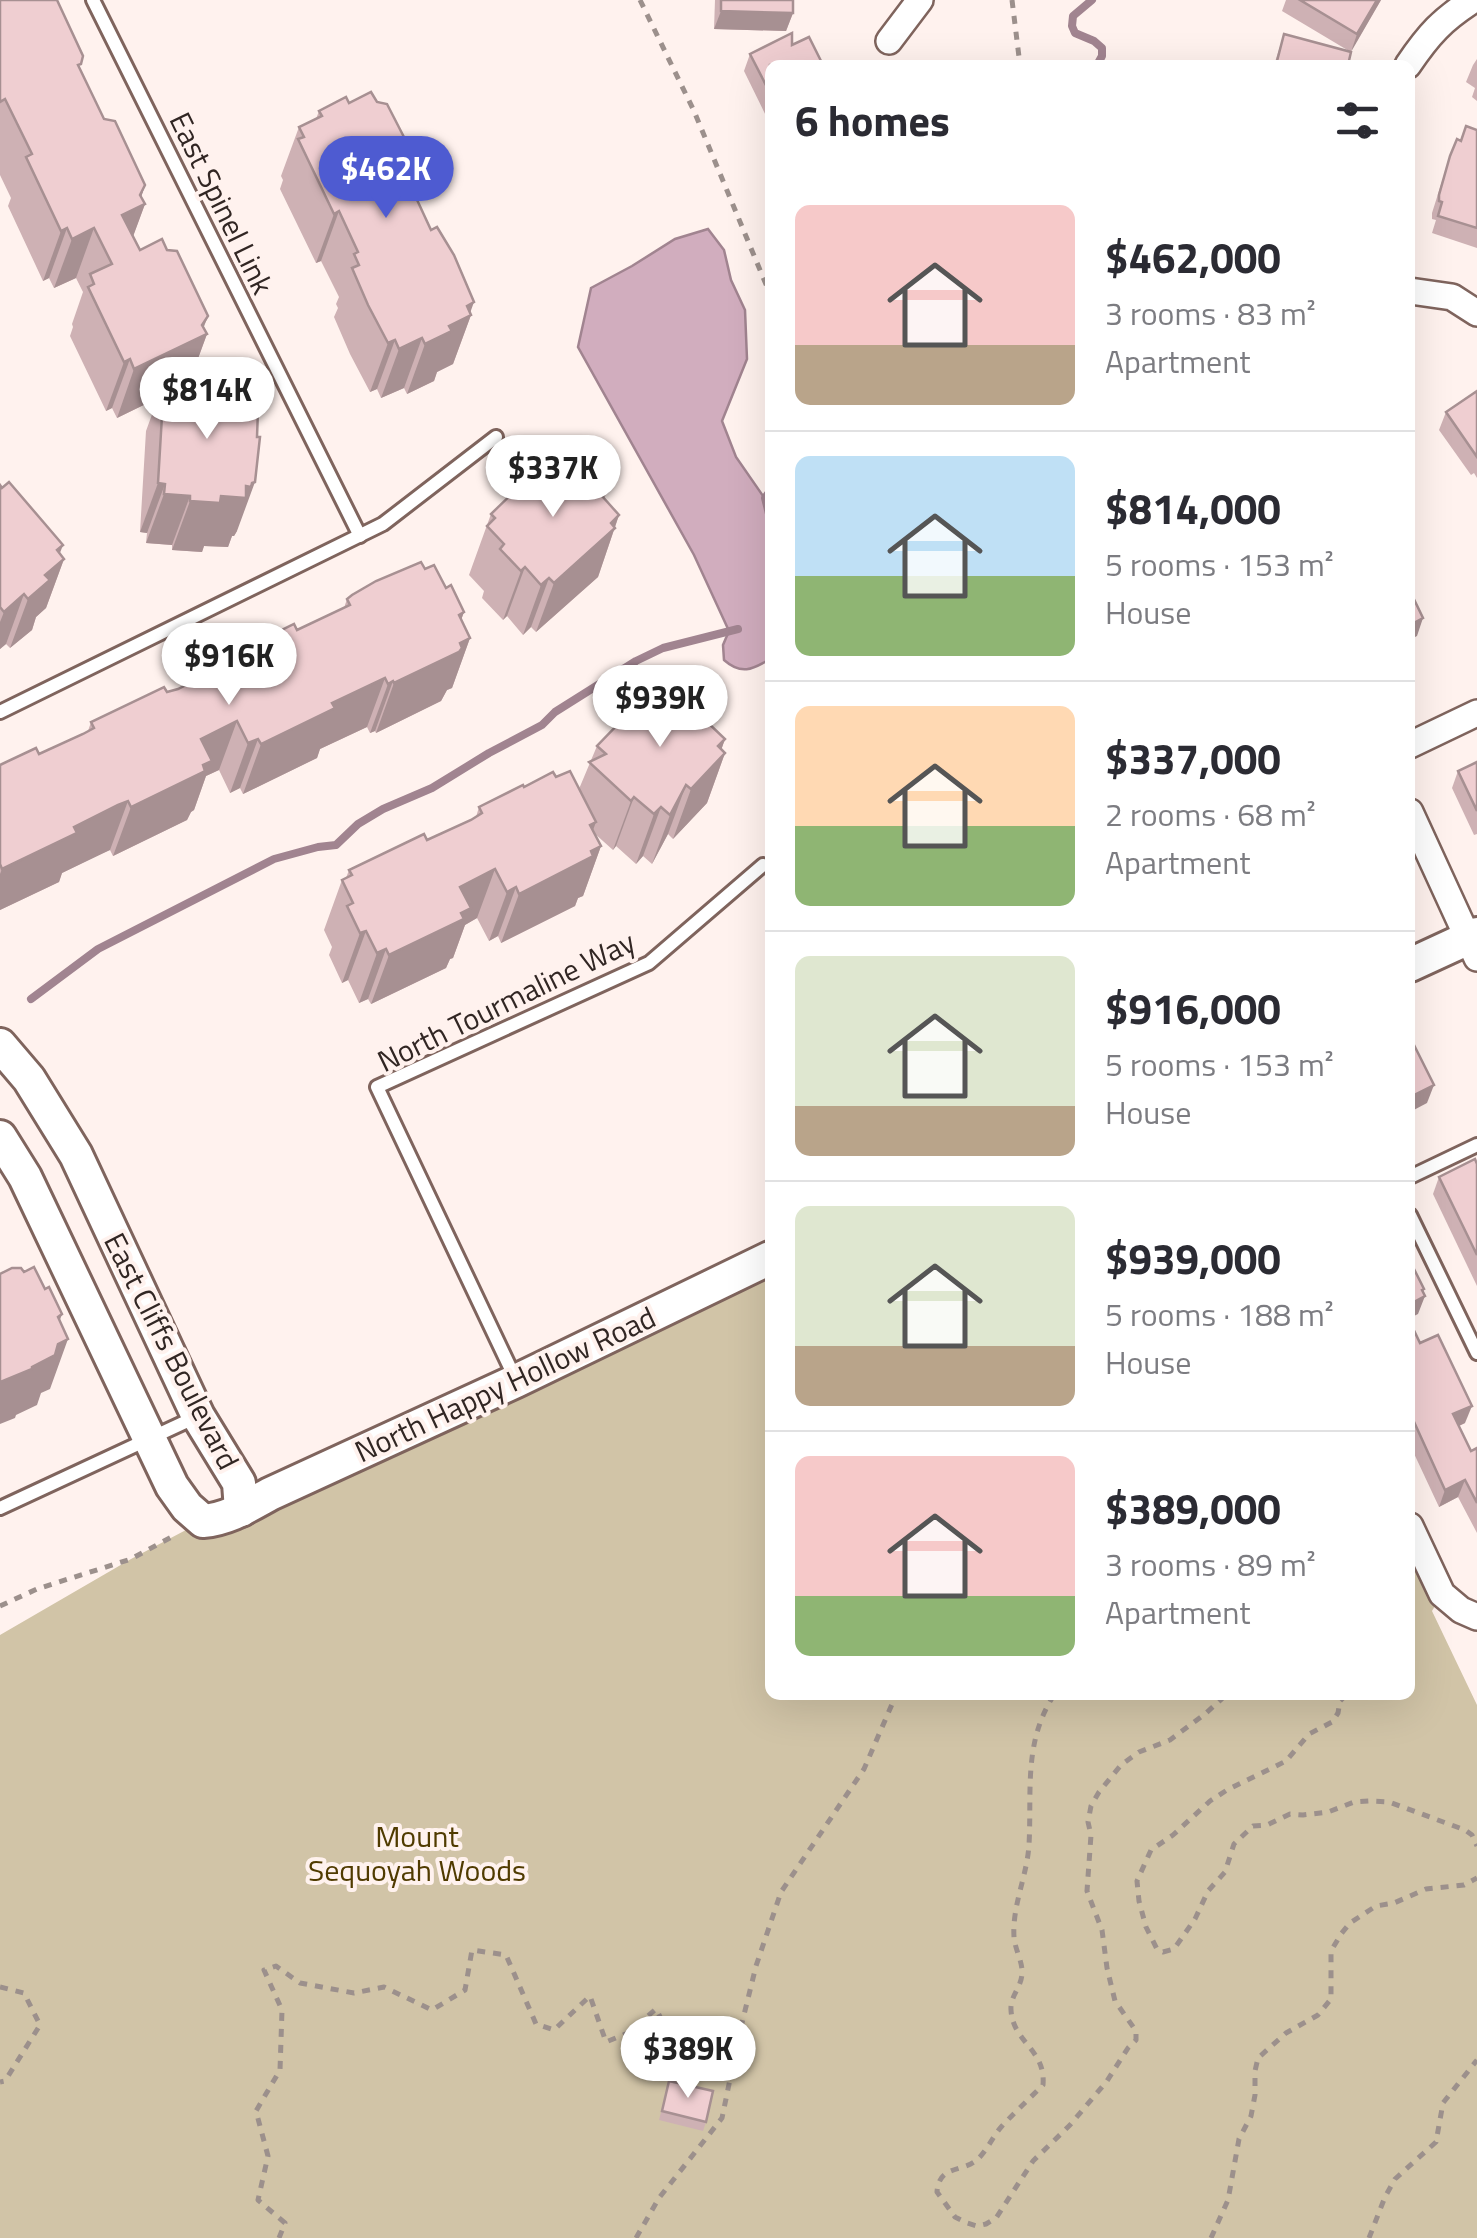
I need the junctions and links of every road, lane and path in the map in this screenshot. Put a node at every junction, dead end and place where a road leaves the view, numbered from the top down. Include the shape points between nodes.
1 (93, 0) edge
2 (640, 0) edge
3 (920, 0) edge
4 (1012, 0) edge
5 (1474, 0) edge
6 (889, 41) dead end
7 (1019, 60) edge
8 (1411, 60) edge
9 (765, 274) edge
10 (1415, 292) edge
11 (1477, 313) edge
12 (496, 437) dead end
13 (360, 536) junction
14 (0, 712) edge
15 (1477, 713) edge
16 (1415, 743) edge
17 (1415, 822) edge
18 (763, 865) dead end
19 (1474, 943) edge
20 (1415, 963) edge
21 (0, 1046) edge
22 (64, 1135) junction
23 (1477, 1145) edge
24 (8, 1150) edge
25 (1415, 1175) edge
26 (1415, 1225) edge
27 (765, 1260) edge
28 (1477, 1352) edge
29 (516, 1381) junction
30 (198, 1416) junction
31 (148, 1440) junction
32 (0, 1508) edge
33 (241, 1510) junction
34 (203, 1521) junction
35 (1415, 1537) edge
36 (0, 1606) edge
37 (1477, 1617) edge
38 (894, 1700) edge
39 (1051, 1700) edge
40 (1220, 1700) edge
41 (1341, 1700) edge
42 (1477, 1846) edge
43 (1477, 1878) edge
44 (0, 1987) edge
45 (1477, 2060) edge
46 (731, 2075) junction
47 (0, 2082) edge
48 (279, 2238) edge
49 (636, 2238) edge
50 (1211, 2238) edge
51 (1369, 2238) edge

1 - 13 lane, East Spinel Link
2 - 9 path
3 - 6 street
4 - 7 path
5 - 8 street via 1446,17
10 - 11 street via 1452,297
12 - 13 lane
13 - 14 lane
15 - 16 street
17 - 19 street
18 - 29 lane, North Tourmaline Way via 648,963 377,1086
19 - 20 street
21 - 22 street, East Cliffs Boulevard
22 - 24 street
22 - 30 street, East Cliffs Boulevard
23 - 25 lane
24 - 31 street, East Cliffs Boulevard
26 - 28 lane
27 - 29 street, North Happy Hollow Road
29 - 33 street, North Happy Hollow Road
30 - 31 lane
30 - 33 street, East Cliffs Boulevard via 238,1483
31 - 32 lane
31 - 34 street, East Cliffs Boulevard via 172,1486
33 - 34 street, East Cliffs Boulevard
34 - 36 path via 131,1559
35 - 37 street via 1442,1594
38 - 46 path via 864,1769 781,1892
39 - 40 path via 1033,1741 1029,1846 1015,1914 1022,1982 1010,2005 1018,2035 1044,2073 1043,2086 975,2162 937,2184 956,2216 977,2226 996,2218 1033,2161 1136,2040 1116,2001 1088,1890 1090,1806 1138,1752 1170,1740
41 - 42 path via 1332,1722 1309,1734 1286,1761 1226,1790 1151,1850 1137,1880 1157,1948 1174,1949 1243,1834 1290,1814 1389,1802 1465,1830
43 - 50 path via 1376,1906 1341,1934 1331,1951 1331,1999 1258,2058 1251,2116
44 - 47 path via 24,1994 40,2025
45 - 51 path via 1443,2103 1436,2142 1395,2179
46 - 48 path via 686,2058 656,2009 606,2042 590,1996 554,2030 536,2024 506,1955 472,1950 465,1990 432,2010 384,1987 354,1993 300,1983 276,1966 264,1970 282,2010 280,2070 256,2111 268,2156 258,2200 285,2222
46 - 49 path via 722,2118

